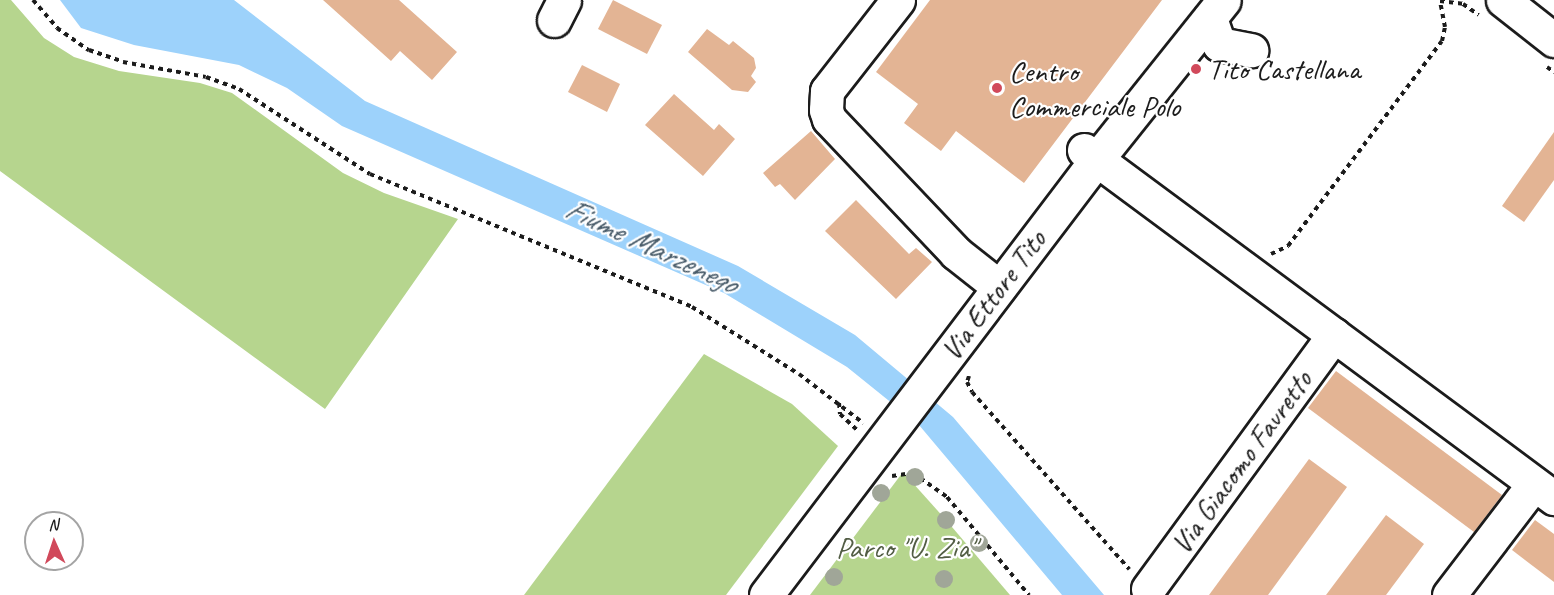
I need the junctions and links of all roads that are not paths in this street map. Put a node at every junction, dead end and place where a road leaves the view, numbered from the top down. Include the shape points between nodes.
1 (898, 0) edge
2 (1503, 0) edge
3 (1213, 6) edge
4 (1554, 40) edge
5 (1251, 50) dead end
6 (1090, 154) junction
7 (993, 282) junction
8 (1334, 335) junction
9 (873, 426) junction
10 (1544, 491) edge
11 (1148, 590) road end
12 (746, 595) edge
13 (766, 595) edge
14 (1449, 595) edge

1 - 7 street via 832,82 827,91 829,119 948,244
2 - 4 street
3 - 5 street via 1219,44
3 - 6 street, Via Ettore Tito
6 - 7 street, Via Ettore Tito
6 - 8 street
7 - 9 street, Via Ettore Tito via 930,365
8 - 10 street
8 - 11 street, Via Giacomo Favretto
9 - 12 street, Via Ettore Tito
9 - 13 street, Via Ettore Tito
10 - 14 street

